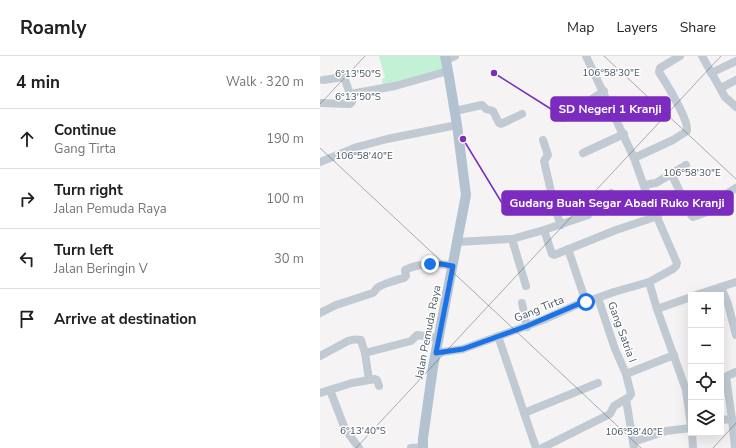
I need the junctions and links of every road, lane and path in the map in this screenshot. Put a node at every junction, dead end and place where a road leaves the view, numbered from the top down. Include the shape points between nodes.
1 (586, 56) edge
2 (680, 56) edge
3 (702, 56) edge
4 (448, 57) edge
5 (736, 60) edge
6 (448, 71) junction
7 (712, 72) junction
8 (323, 80) dead end
9 (736, 80) edge
10 (721, 88) junction
11 (604, 91) junction
12 (350, 94) junction
13 (320, 103) edge
14 (736, 107) edge
15 (455, 111) junction
16 (522, 114) dead end
17 (563, 118) dead end
18 (458, 125) junction
19 (624, 134) junction
20 (543, 140) dead end
21 (583, 153) dead end
22 (634, 158) junction
23 (320, 162) edge
24 (686, 165) dead end
25 (672, 173) junction
26 (645, 188) junction
27 (736, 188) edge
28 (611, 193) dead end
29 (588, 215) dead end
30 (658, 216) junction
31 (561, 225) junction
32 (544, 230) junction
33 (512, 239) junction
34 (458, 242) junction
35 (568, 250) junction
36 (453, 266) junction
37 (649, 282) junction
38 (736, 282) edge
39 (526, 286) dead end
40 (721, 287) junction
41 (705, 292) edge
42 (598, 298) junction
43 (688, 298) edge
44 (586, 302) junction
45 (522, 303) dead end
46 (657, 309) junction
47 (320, 313) edge
48 (527, 326) junction
49 (736, 335) edge
50 (498, 336) junction
51 (439, 338) junction
52 (365, 353) junction
53 (436, 353) junction
54 (674, 355) junction
55 (320, 356) edge
56 (736, 372) edge
57 (626, 374) junction
58 (369, 380) junction
59 (598, 383) dead end
60 (379, 386) dead end
61 (688, 387) edge
62 (330, 390) junction
63 (320, 393) edge
64 (626, 399) junction
65 (524, 413) junction
66 (732, 419) junction
67 (724, 420) edge
68 (688, 427) edge
69 (692, 436) edge
70 (634, 445) edge
71 (423, 447) edge
72 (359, 448) edge
73 (411, 448) edge
74 (536, 448) edge
75 (542, 448) edge
76 (693, 448) edge
77 (735, 448) edge

1 - 11 street
2 - 22 street via 660,68 660,72 684,117 688,126 687,131
3 - 7 street
4 - 6 main road, Jalan Pemuda Raya
5 - 7 street
6 - 12 street via 395,86
6 - 15 main road, Jalan Pemuda Raya
7 - 10 street
8 - 12 street via 344,77
9 - 10 street
10 - 14 street via 725,97
11 - 17 street
11 - 19 street
12 - 13 street via 350,104
15 - 16 street via 482,105 493,111 501,124
15 - 18 main road, Jalan Pemuda Raya
18 - 23 street via 357,146
18 - 34 main road, Jalan Pemuda Raya via 466,195
19 - 21 street
19 - 22 street
20 - 31 street via 548,155 544,161
22 - 26 street
24 - 25 street
25 - 26 street
25 - 27 street via 693,217 722,206 720,198
26 - 28 street via 617,204
26 - 30 street
29 - 31 street
30 - 35 street
30 - 37 street, Gang Tirta via 677,263 673,269
31 - 32 street
32 - 33 street
32 - 35 street via 553,255
33 - 34 street
33 - 39 street
34 - 36 main road, Jalan Pemuda Raya
35 - 44 street
36 - 47 street via 435,264 410,267 405,270 404,278
36 - 51 main road, Jalan Pemuda Raya
37 - 42 street, Gang Tirta
37 - 46 street
38 - 40 street
40 - 41 street
40 - 49 street
42 - 44 street, Gang Tirta
42 - 57 street, Gang Satria I
43 - 46 street
44 - 48 street, Gang Tirta
45 - 48 street
46 - 54 street
48 - 50 street, Gang Tirta
50 - 53 street, Gang Tirta via 463,349
50 - 65 street
51 - 52 street via 417,335 411,341
51 - 53 main road, Jalan Pemuda Raya
52 - 55 street via 361,340 353,339
52 - 58 street
53 - 71 main road, Jalan Pemuda Raya
54 - 57 street
54 - 61 street
56 - 66 street via 726,377
57 - 64 street, Gang Satria I via 631,394
58 - 60 street via 377,380
58 - 62 street
59 - 65 street
62 - 63 street
62 - 72 street via 345,429
64 - 70 street
64 - 75 street via 614,406 610,414
65 - 74 street
66 - 67 street
66 - 77 street
68 - 70 street via 666,431
69 - 76 street
71 - 73 street

